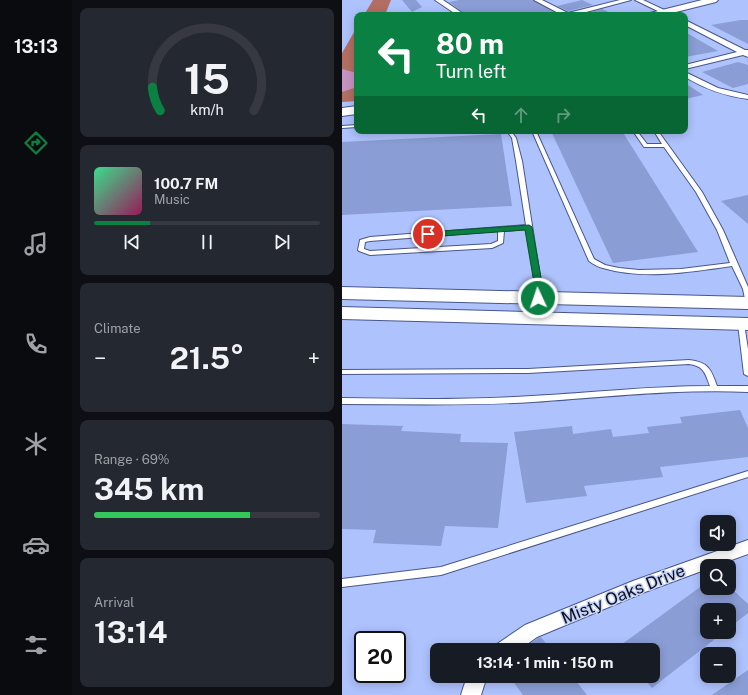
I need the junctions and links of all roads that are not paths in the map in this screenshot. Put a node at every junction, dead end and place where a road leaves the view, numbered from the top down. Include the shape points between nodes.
1 (438, 0) edge
2 (557, 0) edge
3 (628, 0) edge
4 (638, 0) edge
5 (713, 0) edge
6 (540, 2) edge
7 (455, 12) edge
8 (562, 12) edge
9 (576, 12) edge
10 (667, 12) edge
11 (672, 12) edge
12 (688, 24) edge
13 (747, 53) edge
14 (688, 66) edge
15 (688, 76) edge
16 (748, 97) edge
17 (354, 110) edge
18 (342, 112) edge
19 (354, 126) edge
20 (342, 127) edge
21 (511, 134) edge
22 (535, 134) edge
23 (637, 134) edge
24 (658, 134) edge
25 (666, 145) junction
26 (529, 227) junction
27 (501, 229) junction
28 (734, 264) junction
29 (342, 293) edge
30 (538, 298) junction
31 (748, 299) edge
32 (748, 304) edge
33 (342, 313) edge
34 (496, 318) junction
35 (746, 323) edge
36 (342, 372) edge
37 (748, 374) edge
38 (714, 387) junction
39 (748, 389) edge
40 (342, 401) edge
41 (748, 474) edge
42 (748, 547) edge
43 (342, 583) edge
44 (514, 643) edge
45 (475, 683) edge
46 (471, 695) edge

1 - 7 street
2 - 6 street
3 - 9 street
4 - 10 street
5 - 11 main road
6 - 8 street
12 - 13 street
13 - 14 street
15 - 16 street via 712,89
17 - 18 main road
19 - 20 lane
21 - 26 lane via 519,161
22 - 28 lane via 591,260 597,265 625,272 696,270
23 - 25 lane via 646,146
24 - 25 lane
25 - 28 lane via 699,192 720,230
26 - 27 lane
26 - 30 lane
27 - 27 lane via 370,239 362,241 361,250 370,253 492,246 501,242
28 - 31 lane
29 - 30 main road
30 - 32 main road
32 - 34 main road via 744,309 723,313 564,312
33 - 34 main road
34 - 35 main road
35 - 37 lane
36 - 38 lane via 528,371 701,362 707,369
38 - 39 lane
38 - 40 lane via 530,399
41 - 43 lane via 441,571
42 - 44 street, Misty Oaks Drive via 638,586 531,631
45 - 46 street

